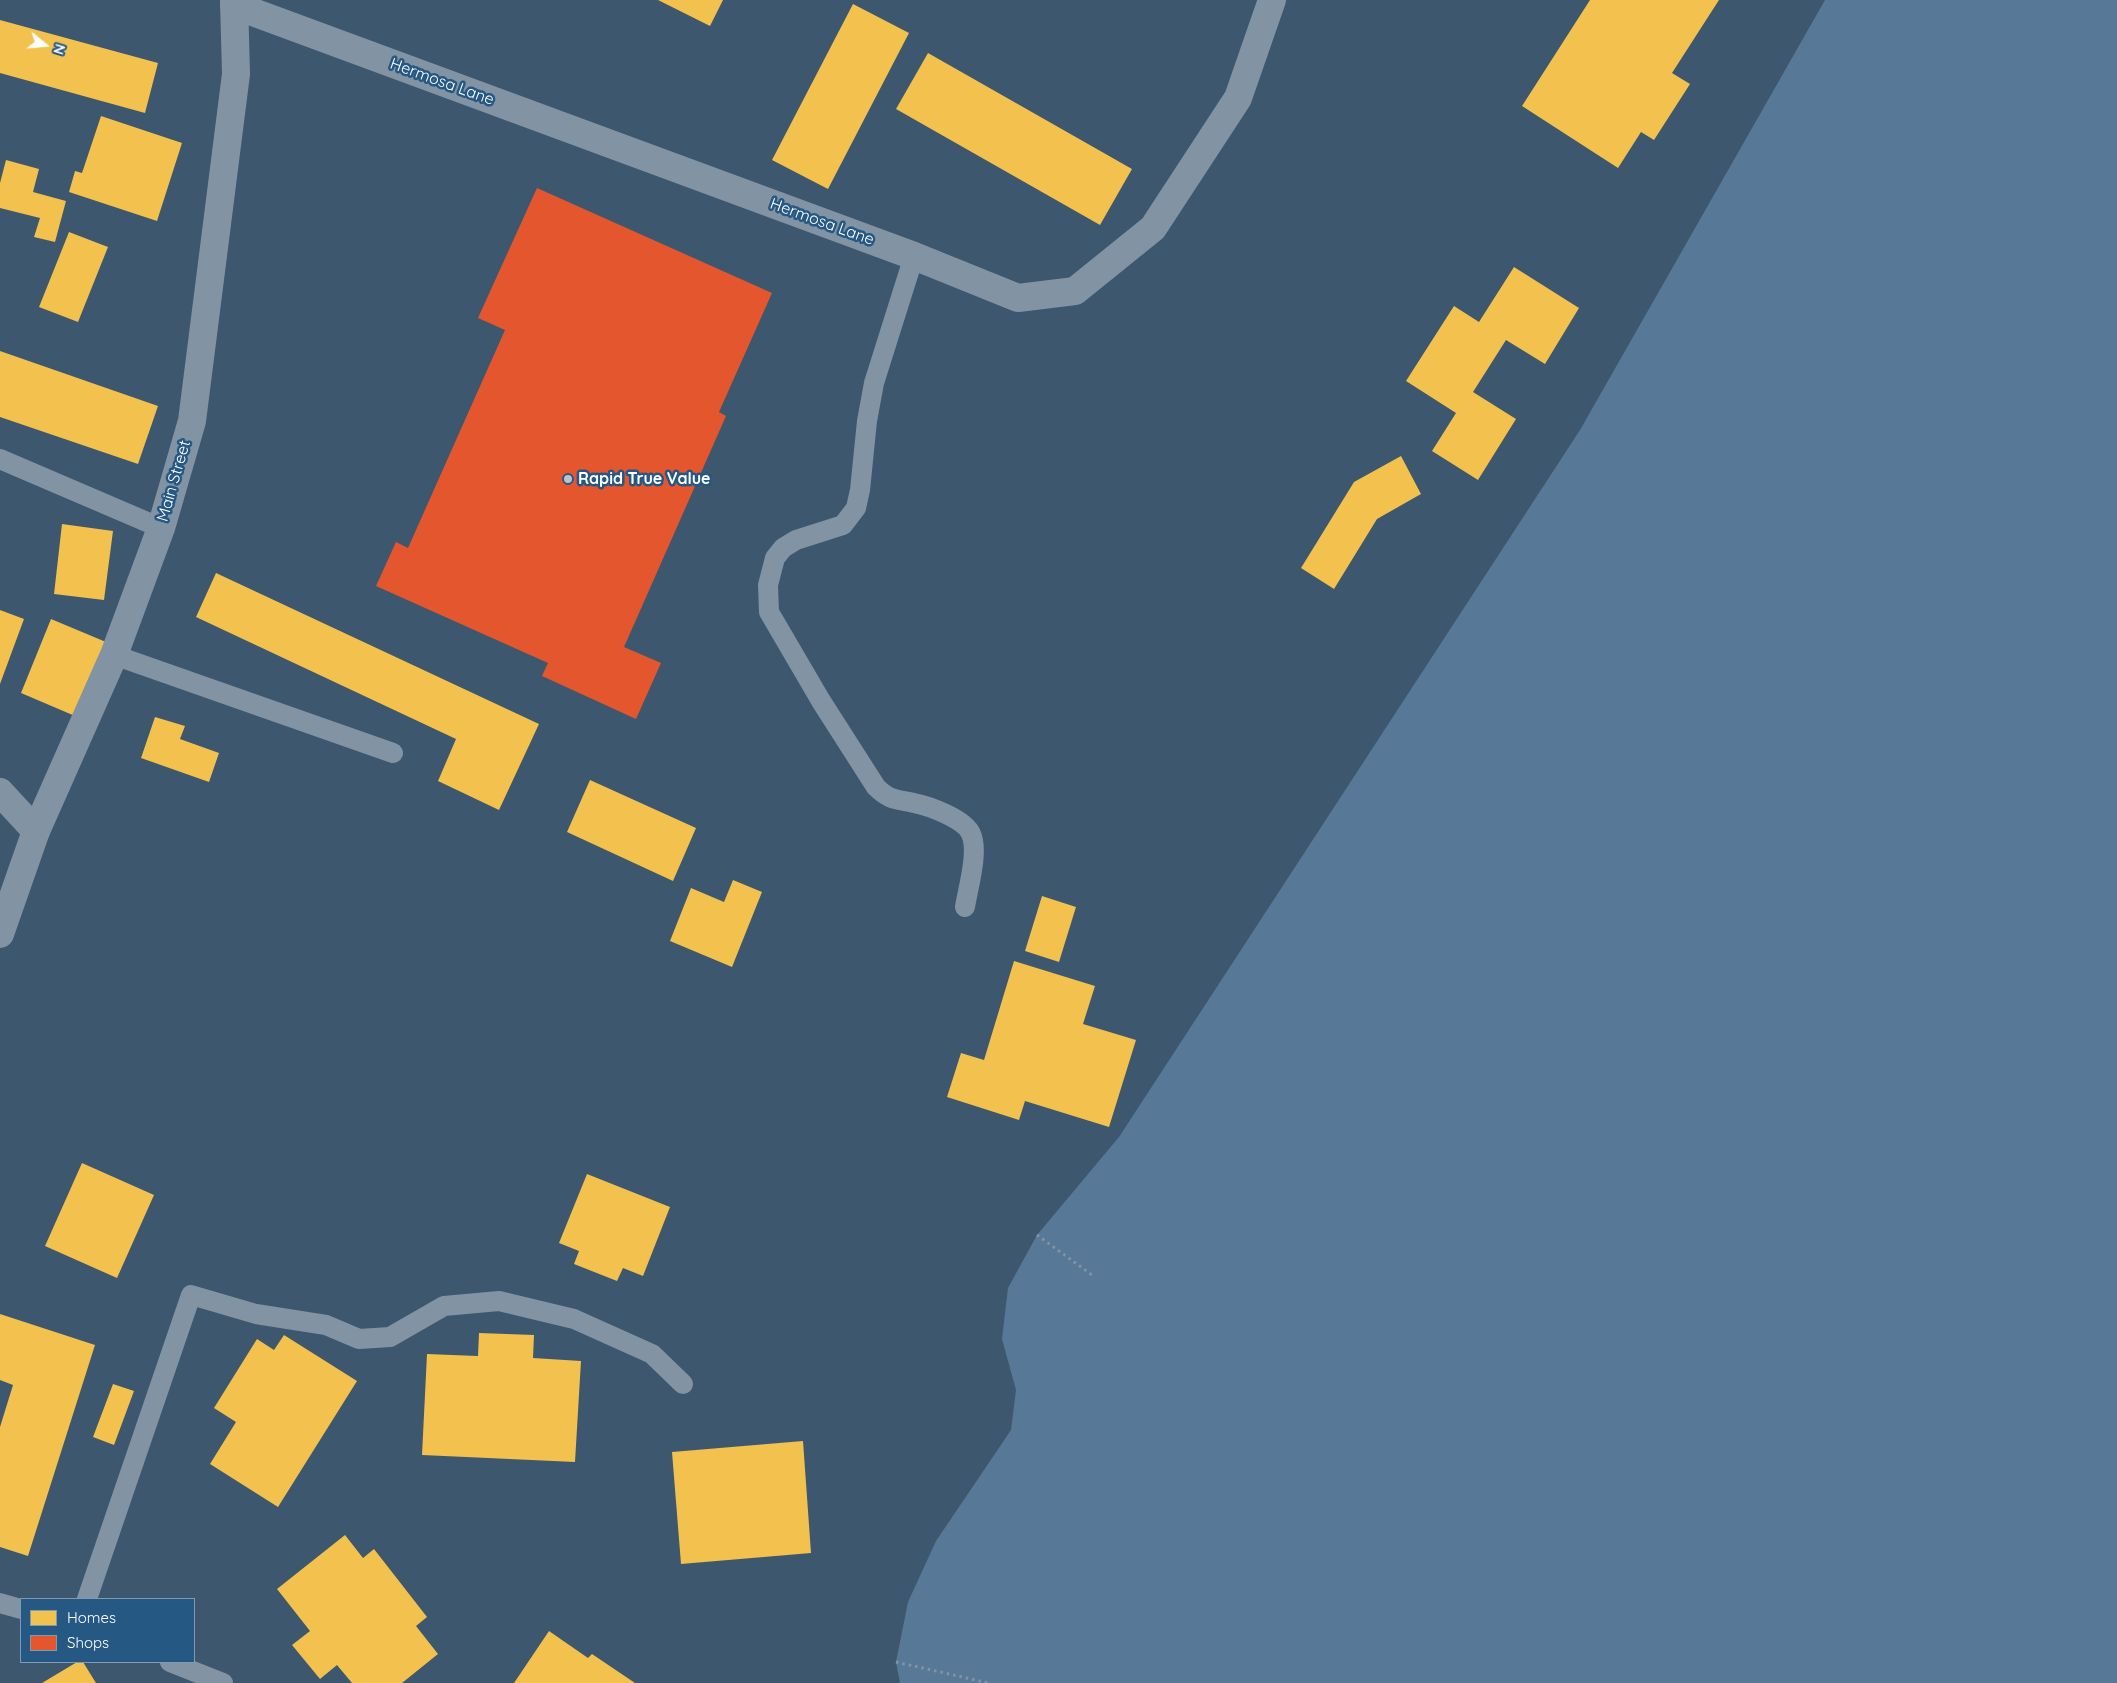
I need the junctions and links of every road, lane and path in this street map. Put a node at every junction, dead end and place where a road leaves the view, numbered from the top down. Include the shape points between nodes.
1 (1272, 0) edge
2 (234, 2) edge
3 (914, 256) junction
4 (0, 459) edge
5 (161, 528) junction
6 (114, 655) junction
7 (393, 753) dead end
8 (0, 792) edge
9 (36, 831) junction
10 (965, 907) dead end
11 (0, 934) edge
12 (1037, 1235) dead end
13 (1092, 1275) dead end
14 (683, 1384) dead end
15 (87, 1598) edge
16 (0, 1603) edge
17 (20, 1609) edge
18 (896, 1662) dead end
19 (173, 1663) edge
20 (223, 1683) edge
21 (989, 1683) edge

1 - 3 street, Hermosa Lane via 1238,98 1153,228 1075,291 1018,298
2 - 3 street, Hermosa Lane
2 - 5 street, Main Street via 236,74 193,411
3 - 10 lane via 874,383 856,508 844,525 796,540 783,548 775,558 768,585 769,612 880,791 894,800 937,810 958,821 971,833 974,848
4 - 5 lane
5 - 6 street, Main Street
6 - 7 lane
6 - 9 street, Main Street
8 - 9 street
9 - 11 street, Main Street
12 - 13 path
14 - 15 lane via 652,1354 574,1319 499,1301 444,1306 390,1338 359,1339 326,1326 256,1314 191,1295
16 - 17 lane
18 - 21 path
19 - 20 lane

